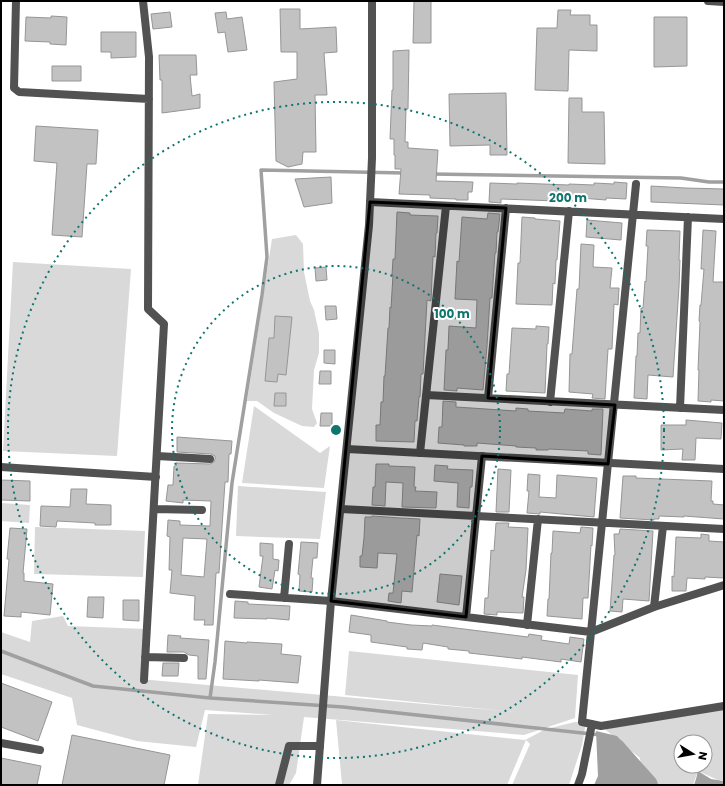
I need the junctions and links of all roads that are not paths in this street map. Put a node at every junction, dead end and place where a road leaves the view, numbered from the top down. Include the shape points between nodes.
1 (16, 1) edge
2 (143, 1) edge
3 (372, 1) edge
4 (708, 1) edge
5 (724, 2) edge
6 (149, 99) junction
7 (636, 184) dead end
8 (370, 202) junction
9 (446, 206) junction
10 (506, 208) junction
11 (569, 211) junction
12 (634, 214) junction
13 (688, 217) junction
14 (724, 219) edge
15 (426, 395) junction
16 (488, 398) junction
17 (550, 402) junction
18 (615, 405) junction
19 (680, 408) junction
20 (724, 410) edge
21 (347, 449) junction
22 (420, 453) junction
23 (157, 456) junction
24 (482, 456) junction
25 (210, 459) dead end
26 (608, 464) junction
27 (1, 467) edge
28 (724, 469) edge
29 (156, 477) junction
30 (154, 508) junction
31 (341, 509) junction
32 (202, 510) dead end
33 (476, 516) junction
34 (538, 519) junction
35 (602, 522) junction
36 (663, 526) junction
37 (724, 529) edge
38 (288, 544) dead end
39 (724, 585) edge
40 (230, 594) dead end
41 (284, 598) junction
42 (331, 601) junction
43 (654, 607) junction
44 (466, 617) junction
45 (527, 625) junction
46 (591, 632) junction
47 (145, 657) junction
48 (184, 658) dead end
49 (144, 680) dead end
50 (724, 706) edge
51 (592, 724) junction
52 (1, 743) edge
53 (320, 746) junction
54 (40, 750) dead end
55 (279, 785) edge
56 (317, 785) edge
57 (578, 785) edge

1 - 6 street via 14,88 19,92
2 - 6 street via 149,57
3 - 8 street
4 - 5 street
6 - 23 street via 148,309 164,324
7 - 12 street
8 - 9 street
8 - 21 street
9 - 10 street
9 - 15 street
10 - 11 street
10 - 16 street
11 - 12 street
11 - 17 street
12 - 13 street
12 - 18 street
13 - 14 street
13 - 19 street
15 - 16 street
15 - 22 street
16 - 17 street
17 - 18 street
18 - 19 street
18 - 26 street
19 - 20 street
21 - 22 street
21 - 31 street
22 - 24 street
23 - 25 street
23 - 29 street
24 - 26 street
24 - 33 street
26 - 28 street
26 - 35 street
27 - 29 street
29 - 30 street
30 - 32 street
30 - 47 street
31 - 33 street
31 - 42 street
33 - 34 street
33 - 44 street
34 - 35 street
34 - 45 street
35 - 36 street
35 - 46 street
36 - 37 street
36 - 43 street
38 - 41 street
39 - 43 street
40 - 41 street
41 - 42 street
42 - 44 street
42 - 53 street
43 - 46 street
44 - 45 street
45 - 46 street
46 - 51 street via 582,722
47 - 48 street
47 - 49 street
50 - 51 street via 601,726
51 - 57 street
52 - 54 street
53 - 55 street via 289,746
53 - 56 street

